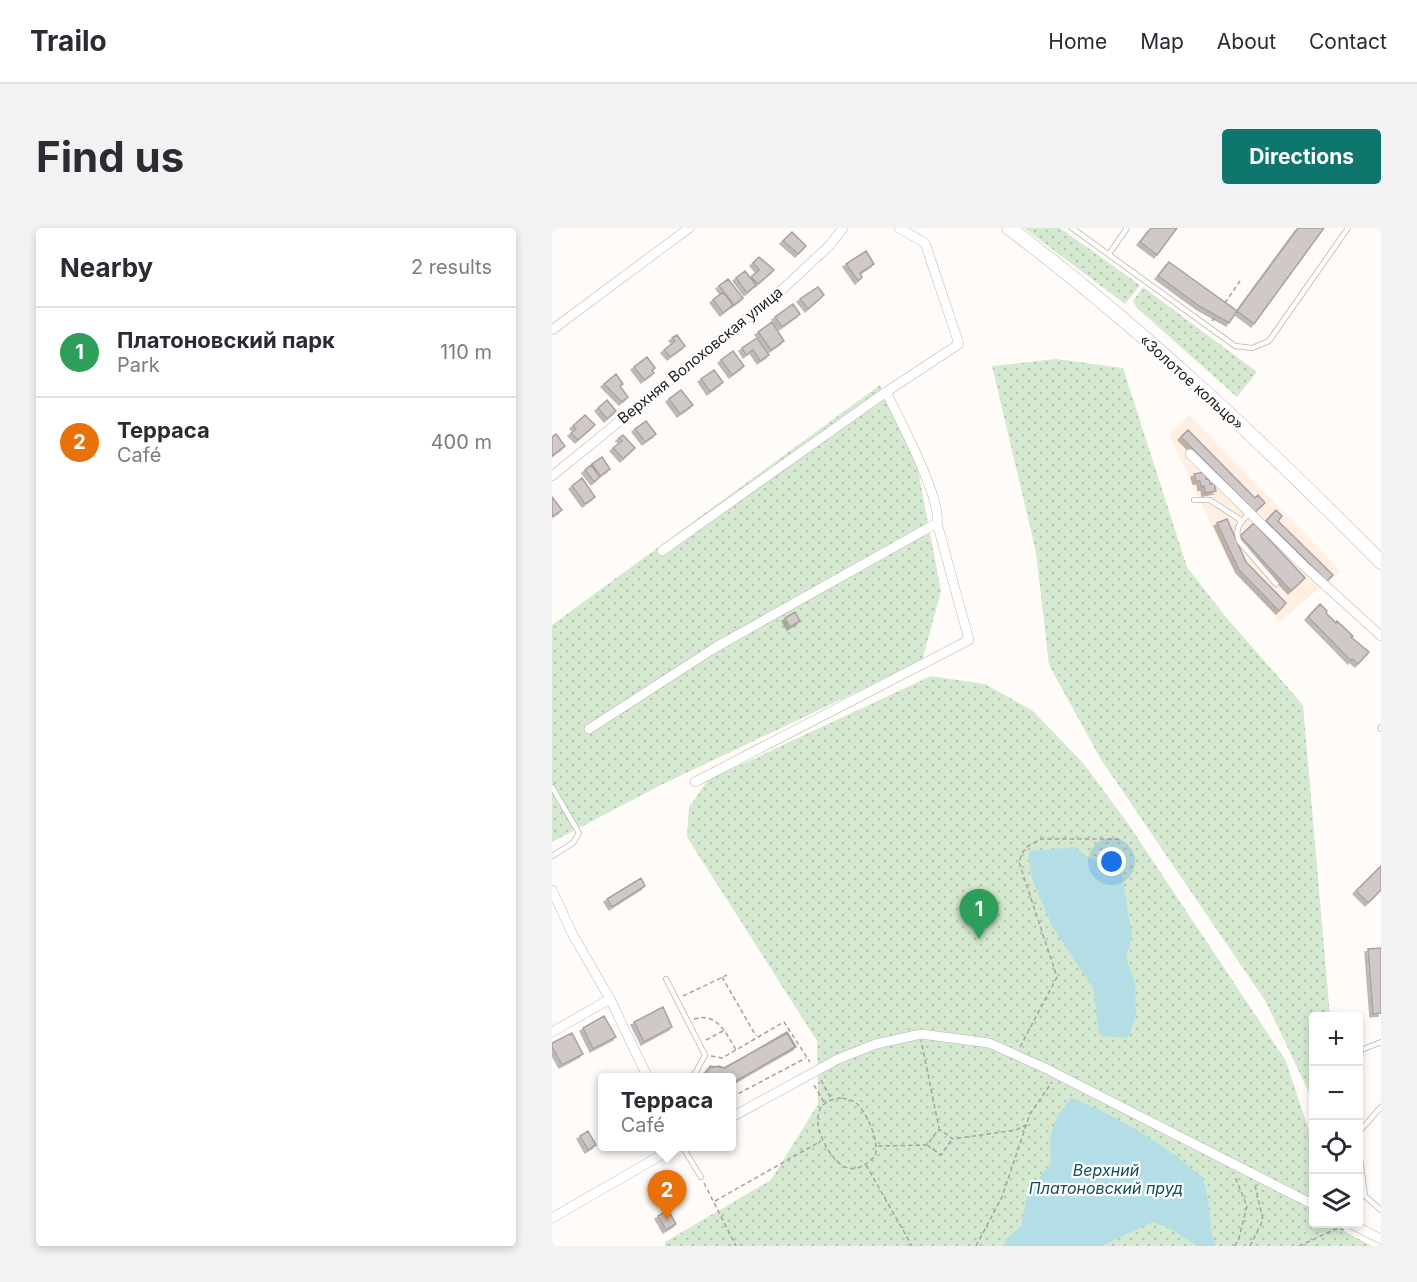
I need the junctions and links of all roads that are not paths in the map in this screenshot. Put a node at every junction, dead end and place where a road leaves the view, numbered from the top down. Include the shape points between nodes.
1 (688, 228) edge
2 (843, 228) edge
3 (899, 228) edge
4 (1009, 228) edge
5 (1072, 228) edge
6 (1127, 228) edge
7 (1348, 228) edge
8 (1109, 254) junction
9 (552, 330) edge
10 (886, 392) junction
11 (1190, 454) dead end
12 (552, 477) edge
13 (1194, 500) dead end
14 (1250, 513) junction
15 (1242, 521) junction
16 (937, 523) junction
17 (662, 551) dead end
18 (1381, 562) edge
19 (1276, 584) dead end
20 (1381, 636) edge
21 (589, 729) dead end
22 (695, 782) dead end
23 (552, 787) edge
24 (552, 856) edge
25 (552, 890) edge
26 (666, 979) dead end
27 (610, 999) junction
28 (552, 1032) edge
29 (1381, 1042) edge
30 (1360, 1066) edge
31 (646, 1073) edge
32 (695, 1073) edge
33 (1381, 1107) edge
34 (736, 1115) edge
35 (1363, 1128) edge
36 (667, 1151) edge
37 (685, 1151) edge
38 (1362, 1174) edge
39 (701, 1177) road end
40 (1309, 1202) edge
41 (1381, 1210) edge
42 (552, 1218) edge
43 (1359, 1228) edge
44 (1381, 1239) edge

1 - 9 street
2 - 12 street, Верхняя Волоховская улица via 786,286
3 - 10 street via 924,243 959,344
4 - 18 main road, «Золотое кольцо» via 1215,401
5 - 8 lane
6 - 8 lane
7 - 8 lane via 1269,341 1252,348 1235,346
10 - 16 street via 915,448
10 - 17 street
11 - 14 street
13 - 15 lane via 1210,500
14 - 15 lane
14 - 20 street
15 - 19 lane via 1237,531 1239,541
16 - 21 street via 716,647
16 - 22 street via 969,640
23 - 24 lane via 579,833 573,843
25 - 27 street
26 - 32 lane via 705,1055
27 - 28 street
27 - 31 street
29 - 30 lane via 1361,1050
33 - 35 lane
34 - 40 street via 837,1059 876,1044 921,1034 989,1043
36 - 42 street
37 - 39 lane
38 - 41 lane via 1365,1197
43 - 44 street

